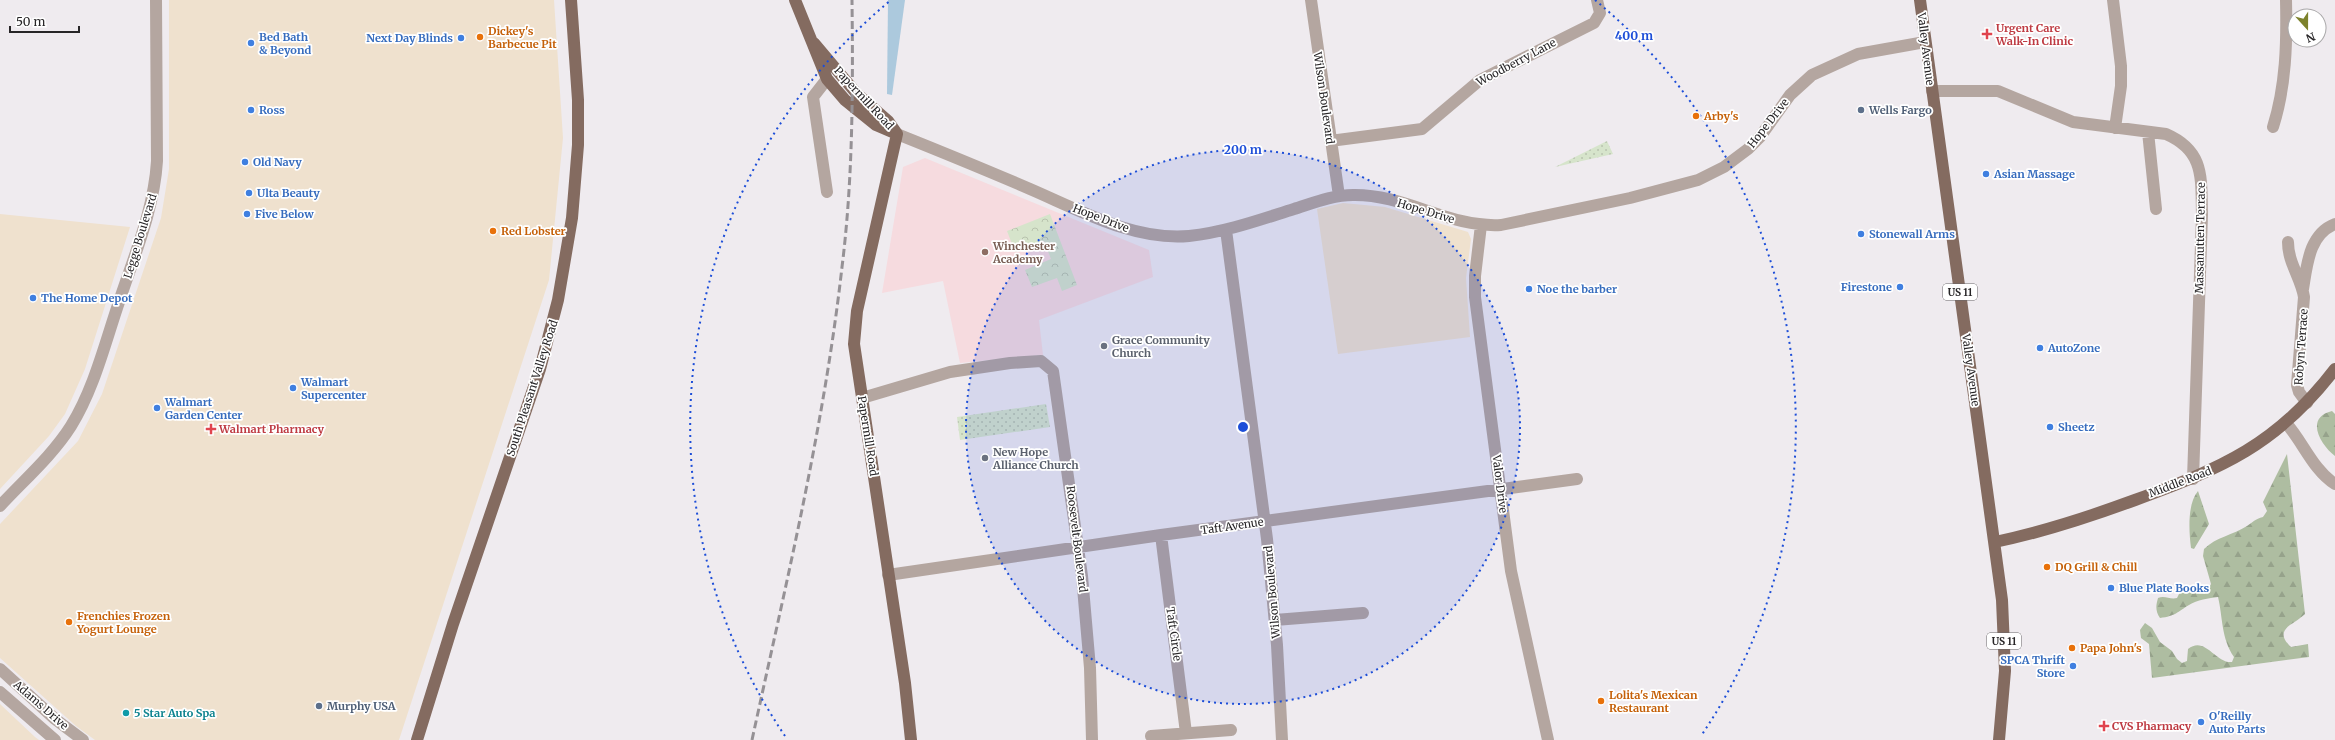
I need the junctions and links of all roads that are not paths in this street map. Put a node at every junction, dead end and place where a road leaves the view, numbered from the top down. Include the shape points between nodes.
1 (156, 0) edge
2 (572, 0) edge
3 (795, 0) edge
4 (1311, 0) edge
5 (1596, 0) edge
6 (1920, 0) edge
7 (2113, 0) edge
8 (2286, 0) edge
9 (1925, 42) junction
10 (814, 43) junction
11 (827, 79) junction
12 (1932, 91) junction
13 (2273, 127) dead end
14 (2115, 128) junction
15 (2148, 132) junction
16 (897, 134) junction
17 (1330, 142) junction
18 (827, 192) dead end
19 (1339, 196) junction
20 (2156, 208) dead end
21 (2335, 224) edge
22 (1481, 225) junction
23 (1226, 230) junction
24 (2288, 242) dead end
25 (2303, 289) junction
26 (2335, 369) edge
27 (862, 398) junction
28 (2307, 403) junction
29 (2286, 422) junction
30 (1577, 479) dead end
31 (2193, 479) junction
32 (2335, 484) edge
33 (1500, 490) junction
34 (0, 506) edge
35 (1265, 521) junction
36 (1161, 535) junction
37 (1995, 542) junction
38 (1079, 547) junction
39 (888, 575) junction
40 (1363, 613) dead end
41 (1275, 620) junction
42 (0, 669) edge
43 (0, 692) edge
44 (1231, 730) dead end
45 (1186, 733) junction
46 (1151, 736) dead end
47 (55, 740) edge
48 (84, 740) edge
49 (417, 740) edge
50 (911, 740) edge
51 (1092, 740) edge
52 (1282, 740) edge
53 (1548, 740) edge
54 (1999, 740) edge

1 - 34 street, Legge Boulevard via 157,161 148,215 93,380 79,410 59,441
2 - 49 main road, South Pleasant Valley Road via 578,145 572,218 558,300 540,369 453,624
3 - 10 main road, Papermill Road
4 - 17 street, Wilson Boulevard
5 - 17 street, Woodberry Lane via 1600,13 1594,23 1480,80 1422,129
6 - 9 main road, Valley Avenue / US 11
7 - 14 street via 2122,86
8 - 13 street via 2284,78
9 - 12 main road, Valley Avenue / US 11
9 - 22 street, Hope Drive via 1858,54 1812,75 1790,95 1760,137 1748,149 1724,167 1698,180 1636,197 1513,224
10 - 11 main road, Papermill Road
10 - 16 main road, Papermill Road via 857,94 888,121
11 - 16 main road, Papermill Road via 845,100 876,126
11 - 18 street via 813,97
12 - 14 street, Massanutten Terrace via 1998,91 2072,122
12 - 37 main road, Valley Avenue / US 11
14 - 15 street, Massanutten Terrace
15 - 20 street
15 - 31 street, Massanutten Terrace via 2166,134 2178,139 2192,153 2201,173
16 - 23 street, Hope Drive via 1096,217 1136,231 1160,236 1189,236
16 - 27 main road, Papermill Road via 854,328
17 - 19 street, Wilson Boulevard
19 - 22 street, Hope Drive via 1365,196 1405,203 1454,220
19 - 23 street, Hope Drive
21 - 25 street, Robyn Terrace via 2321,234 2310,251
22 - 33 street, Valor Drive via 1475,297
23 - 35 street, Wilson Boulevard
24 - 25 street, Robyn Terrace via 2289,256
25 - 28 street, Robyn Terrace via 2304,307 2297,385 2298,392
26 - 28 main road, Middle Road
27 - 38 street, Roosevelt Boulevard via 950,372 1035,360 1044,362 1055,376
27 - 39 main road, Papermill Road
28 - 29 main road, Middle Road
29 - 31 main road, Middle Road via 2234,460
29 - 32 street via 2318,469
30 - 33 street, Taft Avenue
31 - 37 main road, Middle Road via 2072,523
33 - 35 street, Taft Avenue
33 - 53 street, Valor Drive via 1511,571
35 - 36 street, Taft Avenue
35 - 41 street, Wilson Boulevard
36 - 38 street, Taft Avenue
36 - 45 street, Taft Circle
37 - 54 main road, Valley Avenue / US 11 via 2002,600 2005,664
38 - 39 street, Taft Avenue
38 - 51 street, Roosevelt Boulevard via 1088,644
39 - 50 main road, Papermill Road
40 - 41 street
41 - 52 street, Wilson Boulevard
42 - 48 street, Adams Drive via 55,719
43 - 47 street, Adams Drive
44 - 45 street
45 - 46 street

